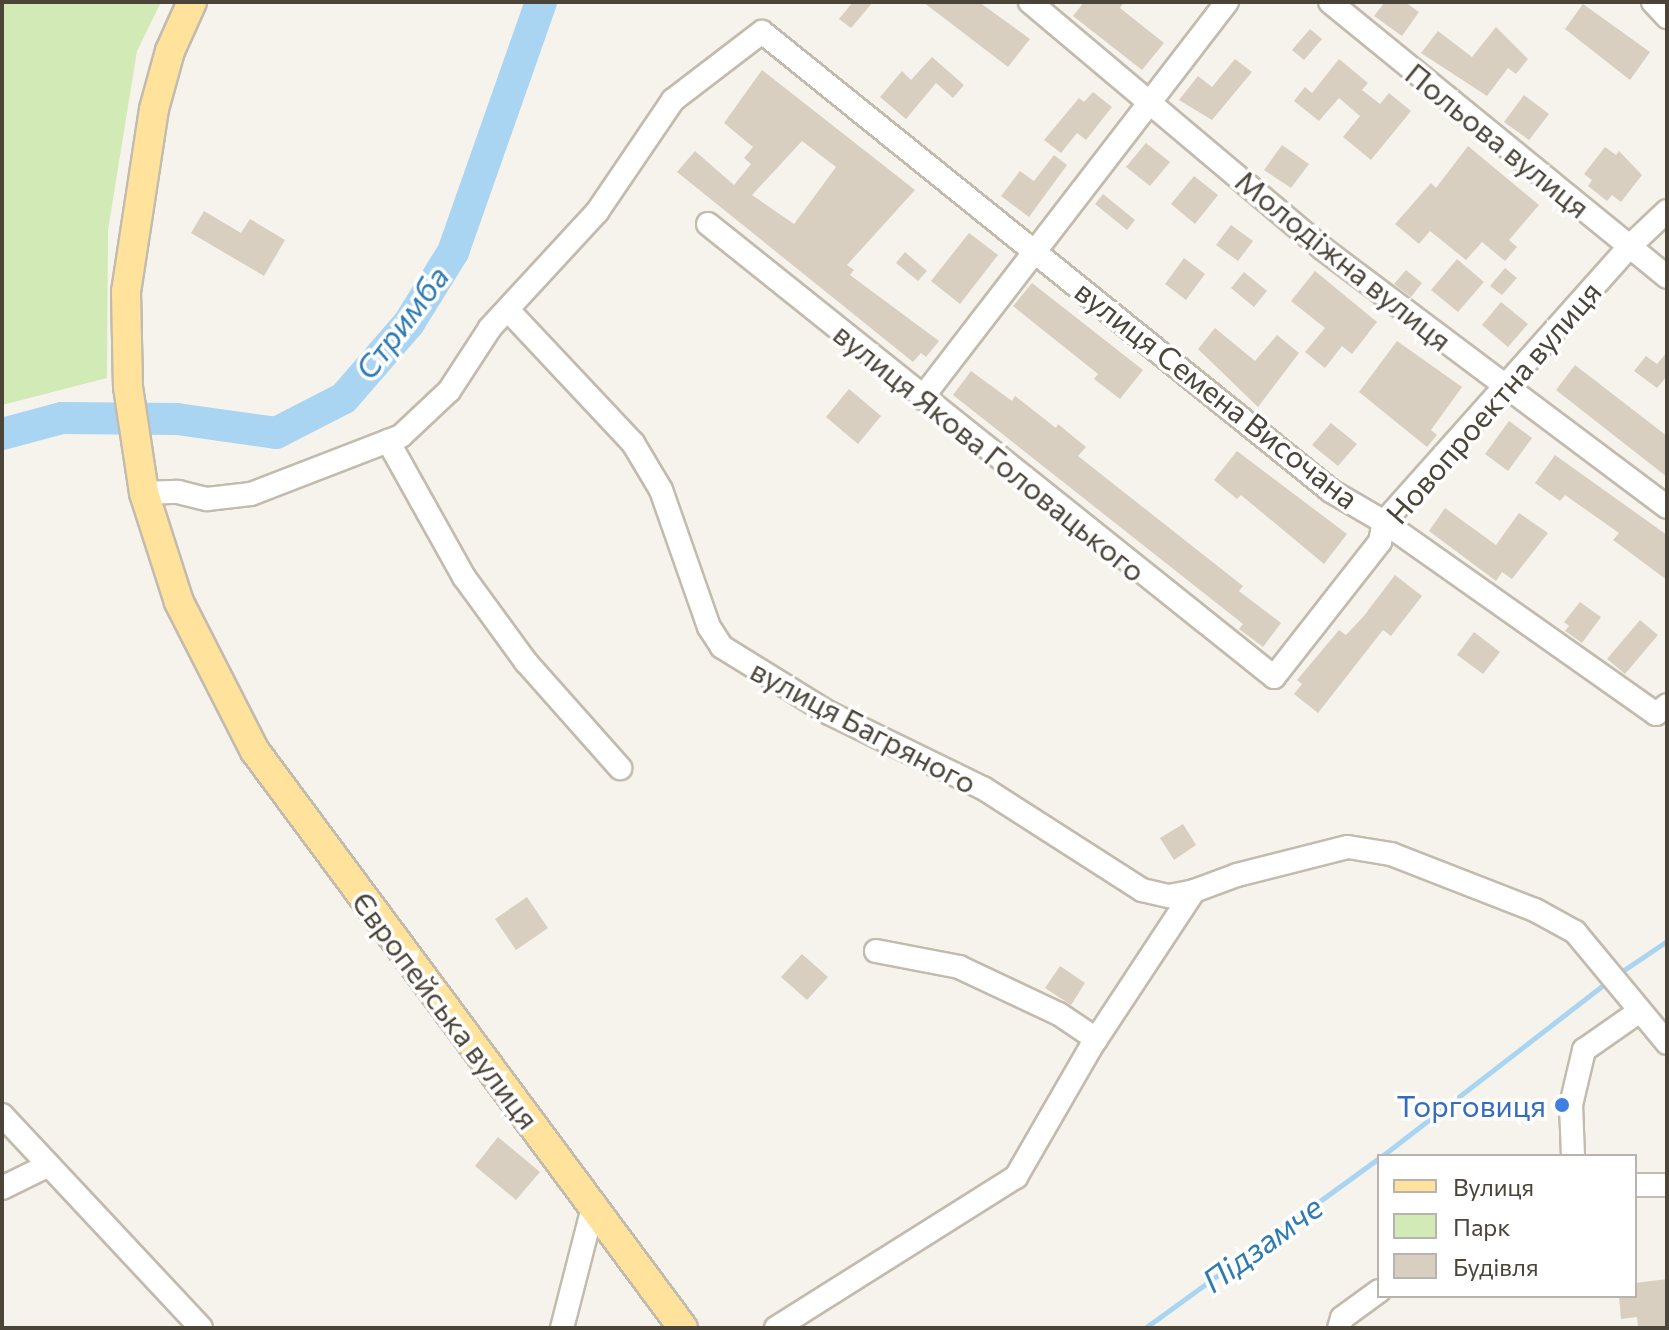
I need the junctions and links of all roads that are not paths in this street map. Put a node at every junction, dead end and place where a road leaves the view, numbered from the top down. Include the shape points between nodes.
1 (192, 2) edge
2 (1030, 2) edge
3 (1227, 2) edge
4 (1330, 2) edge
5 (1653, 2) edge
6 (1667, 17) edge
7 (1147, 103) junction
8 (1667, 211) edge
9 (708, 224) dead end
10 (1629, 247) junction
11 (1035, 248) junction
12 (1667, 277) edge
13 (508, 310) junction
14 (1503, 387) junction
15 (922, 398) junction
16 (388, 441) junction
17 (144, 493) junction
18 (1667, 507) edge
19 (1384, 522) junction
20 (1274, 677) joint
21 (1663, 714) edge
22 (620, 768) dead end
23 (1194, 891) junction
24 (876, 951) dead end
25 (1640, 1011) junction
26 (1096, 1039) junction
27 (1667, 1043) edge
28 (2, 1115) edge
29 (1573, 1154) edge
30 (49, 1165) junction
31 (1637, 1185) edge
32 (1667, 1185) edge
33 (2, 1188) edge
34 (594, 1203) junction
35 (1377, 1292) edge
36 (201, 1328) edge
37 (562, 1328) edge
38 (683, 1328) edge
39 (776, 1328) edge
40 (1339, 1328) edge

1 - 17 main road, Європейська вулиця via 170,51 137,197 126,292 128,387
2 - 7 street, Молодіжна вулиця
3 - 7 street
4 - 10 street, Польова вулиця
5 - 6 street
7 - 11 street
7 - 14 street, Молодіжна вулиця via 1256,188 1322,248
8 - 10 street, Новопроектна вулиця
9 - 15 street, вулиця Якова Головацького
10 - 12 street, Польова вулиця
10 - 14 street, Новопроектна вулиця
11 - 13 street, вулиця Семена Височана via 762,32 673,100 597,212
11 - 15 street
11 - 19 street, вулиця Семена Височана via 1331,491
13 - 16 street via 481,340 449,391 401,436
13 - 23 street, вулиця Багряного via 633,443 661,490 709,627 722,647 829,713 983,788 1142,890 1169,896
14 - 18 street, Молодіжна вулиця
14 - 19 street, Новопроектна вулиця
15 - 20 street, вулиця Якова Головацького
16 - 17 street via 251,494 207,499 178,492
16 - 22 street via 464,577 526,662
17 - 34 main road, Європейська вулиця via 179,602 255,751
19 - 20 street, Новопроектна вулиця via 1380,542
19 - 21 street, вулиця Семена Височана
23 - 25 street, вулиця Багряного via 1348,847 1391,854 1575,932
23 - 26 street
24 - 26 street via 959,967 1059,1014
25 - 27 street, вулиця Багряного
25 - 29 street via 1584,1050 1571,1105
26 - 39 street via 1016,1177
28 - 30 street
30 - 33 street
30 - 36 street
31 - 32 street
34 - 37 street
34 - 38 main road, Європейська вулиця
35 - 40 street via 1342,1318

